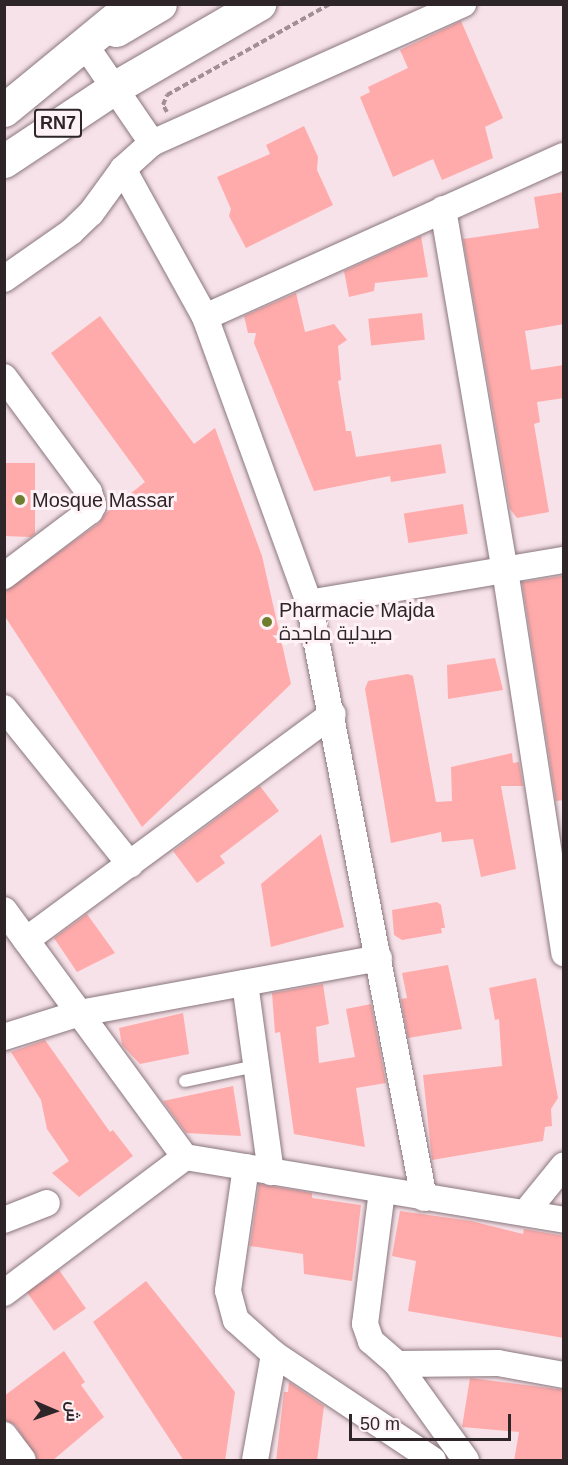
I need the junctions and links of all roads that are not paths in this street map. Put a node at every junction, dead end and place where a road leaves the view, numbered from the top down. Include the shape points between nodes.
1 (133, 4) edge
2 (160, 4) edge
3 (212, 4) edge
4 (259, 4) edge
5 (463, 4) edge
6 (85, 45) junction
7 (114, 88) junction
8 (4, 110) edge
9 (152, 143) junction
10 (564, 156) edge
11 (4, 161) edge
12 (123, 169) junction
13 (443, 209) junction
14 (4, 279) edge
15 (205, 317) junction
16 (4, 377) edge
17 (564, 560) edge
18 (505, 570) junction
19 (4, 576) edge
20 (309, 603) junction
21 (4, 708) edge
22 (333, 714) junction
23 (130, 864) junction
24 (4, 910) edge
25 (26, 940) junction
26 (564, 953) edge
27 (379, 958) junction
28 (245, 984) junction
29 (80, 1013) junction
30 (4, 1037) edge
31 (256, 1066) junction
32 (185, 1081) dead end
33 (185, 1157) junction
34 (564, 1165) edge
35 (246, 1167) junction
36 (271, 1172) junction
37 (382, 1191) junction
38 (424, 1198) junction
39 (47, 1203) dead end
40 (526, 1212) junction
41 (4, 1220) edge
42 (564, 1220) edge
43 (4, 1293) edge
44 (274, 1353) junction
45 (397, 1364) junction
46 (564, 1375) edge
47 (4, 1435) edge
48 (23, 1461) edge
49 (255, 1461) edge
50 (434, 1461) edge
51 (466, 1461) edge

1 - 6 highway
2 - 6 highway, RN7
3 - 7 highway, RN7
4 - 7 highway
5 - 9 street
6 - 7 street
6 - 8 highway, RN7
7 - 9 street
7 - 11 highway, RN7
9 - 12 street
10 - 13 street
12 - 14 street via 91,213 71,232
12 - 15 street
13 - 15 street
13 - 18 street
15 - 20 street
16 - 19 street via 89,492 93,505
17 - 18 street
18 - 20 street
18 - 26 street
20 - 22 street
21 - 23 street
22 - 23 street
22 - 27 street
23 - 25 street
24 - 25 street
25 - 29 street
27 - 28 street
27 - 38 street
28 - 29 street
28 - 31 street
29 - 30 street
29 - 33 street
31 - 32 lane
31 - 36 street
33 - 35 street
33 - 43 street
34 - 40 street
35 - 36 street
35 - 44 street via 228,1301 242,1327
36 - 37 street
37 - 38 street
37 - 45 street via 365,1324 371,1341
38 - 40 street
39 - 41 street
40 - 42 street
44 - 49 street
44 - 50 street
45 - 46 street via 498,1364
45 - 51 street
47 - 48 street

